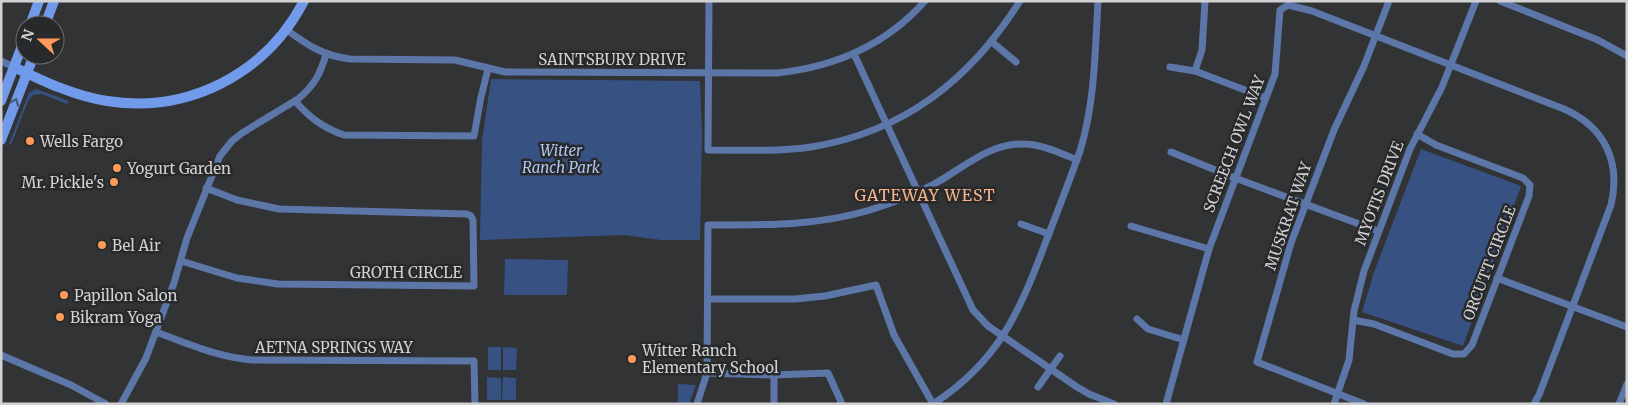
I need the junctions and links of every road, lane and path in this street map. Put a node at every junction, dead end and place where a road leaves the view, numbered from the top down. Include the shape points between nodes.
1 (39, 1) edge
2 (54, 1) edge
3 (304, 1) edge
4 (709, 1) edge
5 (925, 1) edge
6 (1020, 1) edge
7 (1098, 1) edge
8 (1205, 1) edge
9 (1389, 1) edge
10 (1476, 1) edge
11 (1500, 1) edge
12 (34, 15) edge
13 (49, 15) edge
14 (287, 30) junction
15 (1376, 35) junction
16 (992, 42) junction
17 (326, 54) junction
18 (854, 54) junction
19 (1627, 56) edge
20 (1, 61) edge
21 (1016, 62) dead end
22 (1452, 64) junction
23 (30, 65) edge
24 (14, 67) junction
25 (1170, 67) dead end
26 (488, 69) junction
27 (1195, 71) junction
28 (27, 73) junction
29 (708, 73) junction
30 (1266, 98) junction
31 (1, 101) edge
32 (295, 101) junction
33 (886, 124) junction
34 (1417, 134) junction
35 (1, 140) edge
36 (1171, 152) dead end
37 (1077, 160) junction
38 (1235, 178) junction
39 (206, 188) junction
40 (918, 192) junction
41 (1306, 204) junction
42 (1021, 224) dead end
43 (1131, 226) dead end
44 (1378, 231) junction
45 (1049, 234) junction
46 (1209, 249) junction
47 (181, 261) junction
48 (1497, 278) junction
49 (708, 299) junction
50 (1573, 306) junction
51 (1137, 319) dead end
52 (1353, 320) junction
53 (1627, 327) edge
54 (156, 332) junction
55 (1003, 336) junction
56 (1184, 340) junction
57 (1, 355) edge
58 (1060, 356) dead end
59 (1051, 370) junction
60 (707, 373) junction
61 (774, 374) junction
62 (1627, 384) edge
63 (1038, 387) dead end
64 (1338, 394) junction
65 (774, 402) dead end
66 (106, 404) edge
67 (122, 404) edge
68 (474, 404) edge
69 (697, 404) edge
70 (842, 404) edge
71 (933, 404) edge
72 (1114, 404) edge
73 (1166, 404) edge
74 (1334, 404) edge
75 (1364, 404) edge
76 (1534, 404) edge
77 (1619, 404) edge

1 - 12 street
2 - 13 street
3 - 14 street
4 - 29 street
5 - 18 street, SAINTSBURY DRIVE via 890,33
6 - 16 street
7 - 37 street via 1092,98
8 - 27 street via 1202,50
9 - 15 street, MUSKRAT WAY
10 - 22 street, MYOTIS DRIVE
11 - 19 street via 1598,40
14 - 17 street, SAINTSBURY DRIVE
14 - 28 street via 240,74 213,88 180,99 149,103 105,101 80,95
15 - 22 street, SCREECH OWL WAY
15 - 30 street, SCREECH OWL WAY via 1288,5 1280,10 1275,74
15 - 41 street, MUSKRAT WAY
16 - 21 street
16 - 33 street via 942,90 909,113
17 - 26 street, SAINTSBURY DRIVE via 350,59 455,60
17 - 32 street via 318,78
18 - 29 street, SAINTSBURY DRIVE via 799,71
18 - 33 street
20 - 24 street
22 - 34 street, MYOTIS DRIVE
22 - 50 street, SCREECH OWL WAY via 1574,113 1593,128 1608,150 1614,191 1611,205
23 - 28 street
24 - 28 street
24 - 31 street
25 - 27 street
26 - 29 street, SAINTSBURY DRIVE via 505,72
26 - 32 street via 474,136 344,134 317,123
27 - 30 street
35 -> 28 street
29 - 33 street via 708,150 810,147 850,138
30 - 38 street, SCREECH OWL WAY
32 - 39 street via 232,141 220,156
33 - 40 street
34 - 44 street, MYOTIS DRIVE
34 - 48 street, ORCUTT CIRCLE via 1436,145 1523,178 1530,185 1529,196
36 - 38 street
37 - 40 street via 1031,144 1004,146
37 - 45 street
38 - 41 street
38 - 46 street, SCREECH OWL WAY
39 - 47 street
39 - 47 street, GROTH CIRCLE via 237,200 279,209 467,214 473,224 474,286 278,284 237,278
40 - 49 street via 870,210 820,221 708,225
40 - 55 street via 973,310
41 - 44 street
41 - 64 street, MUSKRAT WAY via 1291,242 1256,362
42 - 45 street
43 - 46 street
44 - 52 street, MYOTIS DRIVE via 1364,271
45 - 55 street via 1026,294
46 - 56 street, SCREECH OWL WAY
47 - 54 street
48 - 50 street
48 - 52 street, ORCUTT CIRCLE via 1472,345 1464,354 1453,354 1374,324
49 - 60 street
49 - 71 street via 795,299 876,285 894,335
50 - 53 street
50 - 76 street, SCREECH OWL WAY
51 - 56 street via 1148,329
52 - 64 street, MYOTIS DRIVE via 1349,360
54 - 67 street
54 - 68 street, AETNA SPRINGS WAY via 227,357 252,360 474,361
55 - 59 street
55 - 71 street via 966,379
56 - 73 street, SCREECH OWL WAY
57 - 66 street
58 - 59 street
59 - 63 street
59 - 72 street via 1089,394
60 - 61 street
60 - 69 street
61 - 65 street
61 - 70 street via 828,372
62 - 77 street
64 - 74 street, MYOTIS DRIVE
64 - 75 street

